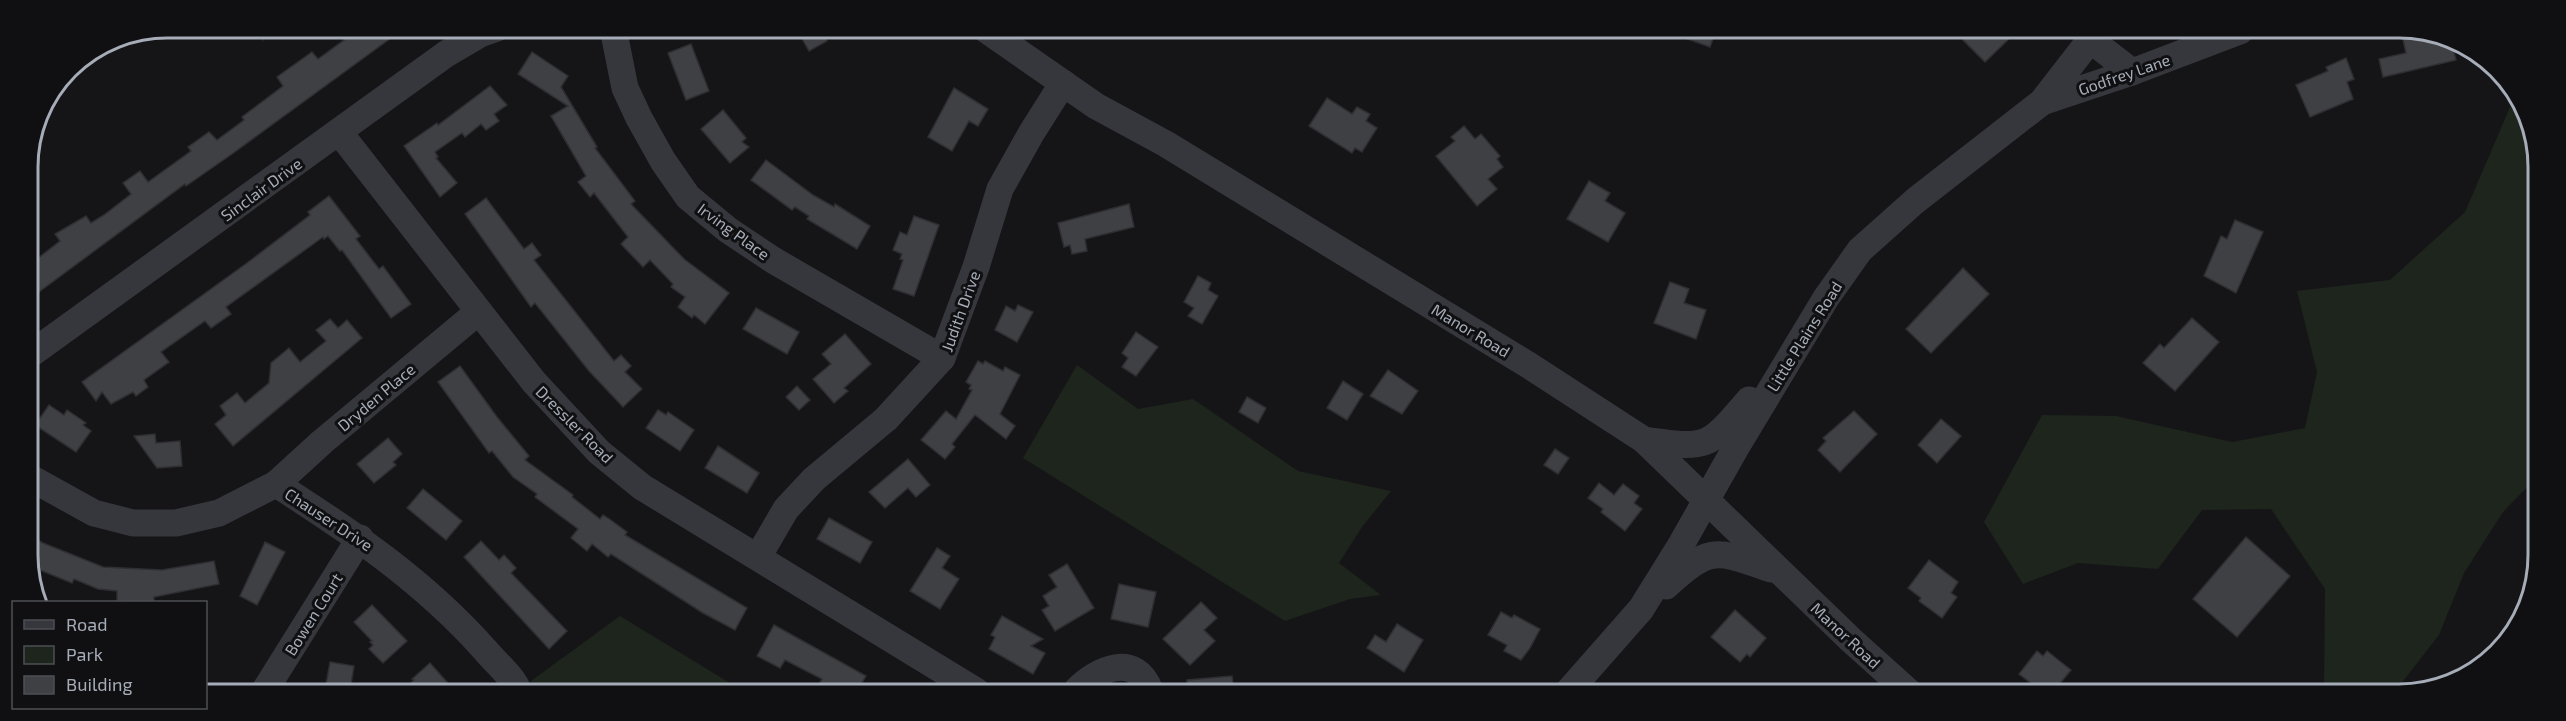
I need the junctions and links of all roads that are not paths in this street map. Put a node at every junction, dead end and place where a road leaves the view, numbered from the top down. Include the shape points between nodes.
1 (473, 38) edge
2 (615, 38) edge
3 (998, 38) edge
4 (2092, 38) edge
5 (2096, 38) edge
6 (2222, 38) edge
7 (2132, 72) junction
8 (1063, 83) junction
9 (2042, 102) junction
10 (339, 132) junction
11 (478, 312) junction
12 (1796, 348) junction
13 (38, 350) edge
14 (942, 358) junction
15 (1644, 440) junction
16 (38, 482) edge
17 (276, 484) junction
18 (1706, 499) junction
19 (360, 538) junction
20 (758, 557) junction
21 (1781, 573) junction
22 (1641, 609) junction
23 (1576, 683) edge
24 (1899, 683) edge
25 (268, 684) edge
26 (513, 684) edge
27 (964, 684) edge
28 (1086, 684) edge
29 (1147, 684) edge

1 - 10 street, Sinclair Drive
2 - 14 street, Irving Place via 625,88 663,161 688,197 773,260
3 - 8 street, Manor Road
4 - 9 street, Little Plains Road
5 - 7 street
6 - 7 street, Godfrey Lane
7 - 9 street, Godfrey Lane
8 - 14 street, Judith Drive via 1000,189
8 - 15 street, Manor Road via 1530,366
9 - 12 street, Little Plains Road via 1915,201 1860,250
10 - 11 street, Dressler Road
10 - 13 street, Sinclair Drive
11 - 17 street, Dryden Place
11 - 20 street, Dressler Road via 534,382 599,453 642,487
12 - 15 street via 1722,432 1706,443 1691,446
12 - 18 street, Little Plains Road
14 - 20 street, Judith Drive via 886,419 814,479 786,509
15 - 18 street, Manor Road
16 - 17 street, Chauser Drive via 94,513 133,522 176,523 219,513
17 - 19 street, Chauser Drive
18 - 21 street, Manor Road
18 - 22 street, Little Plains Road
19 - 25 street, Bowen Court
19 - 26 street, Chauser Drive via 404,571 476,639
20 - 27 street, Dressler Road
21 - 22 street via 1732,556 1702,557
21 - 24 street, Manor Road
22 - 23 street, Little Plains Road
28 - 29 street via 1115,666 1128,668

